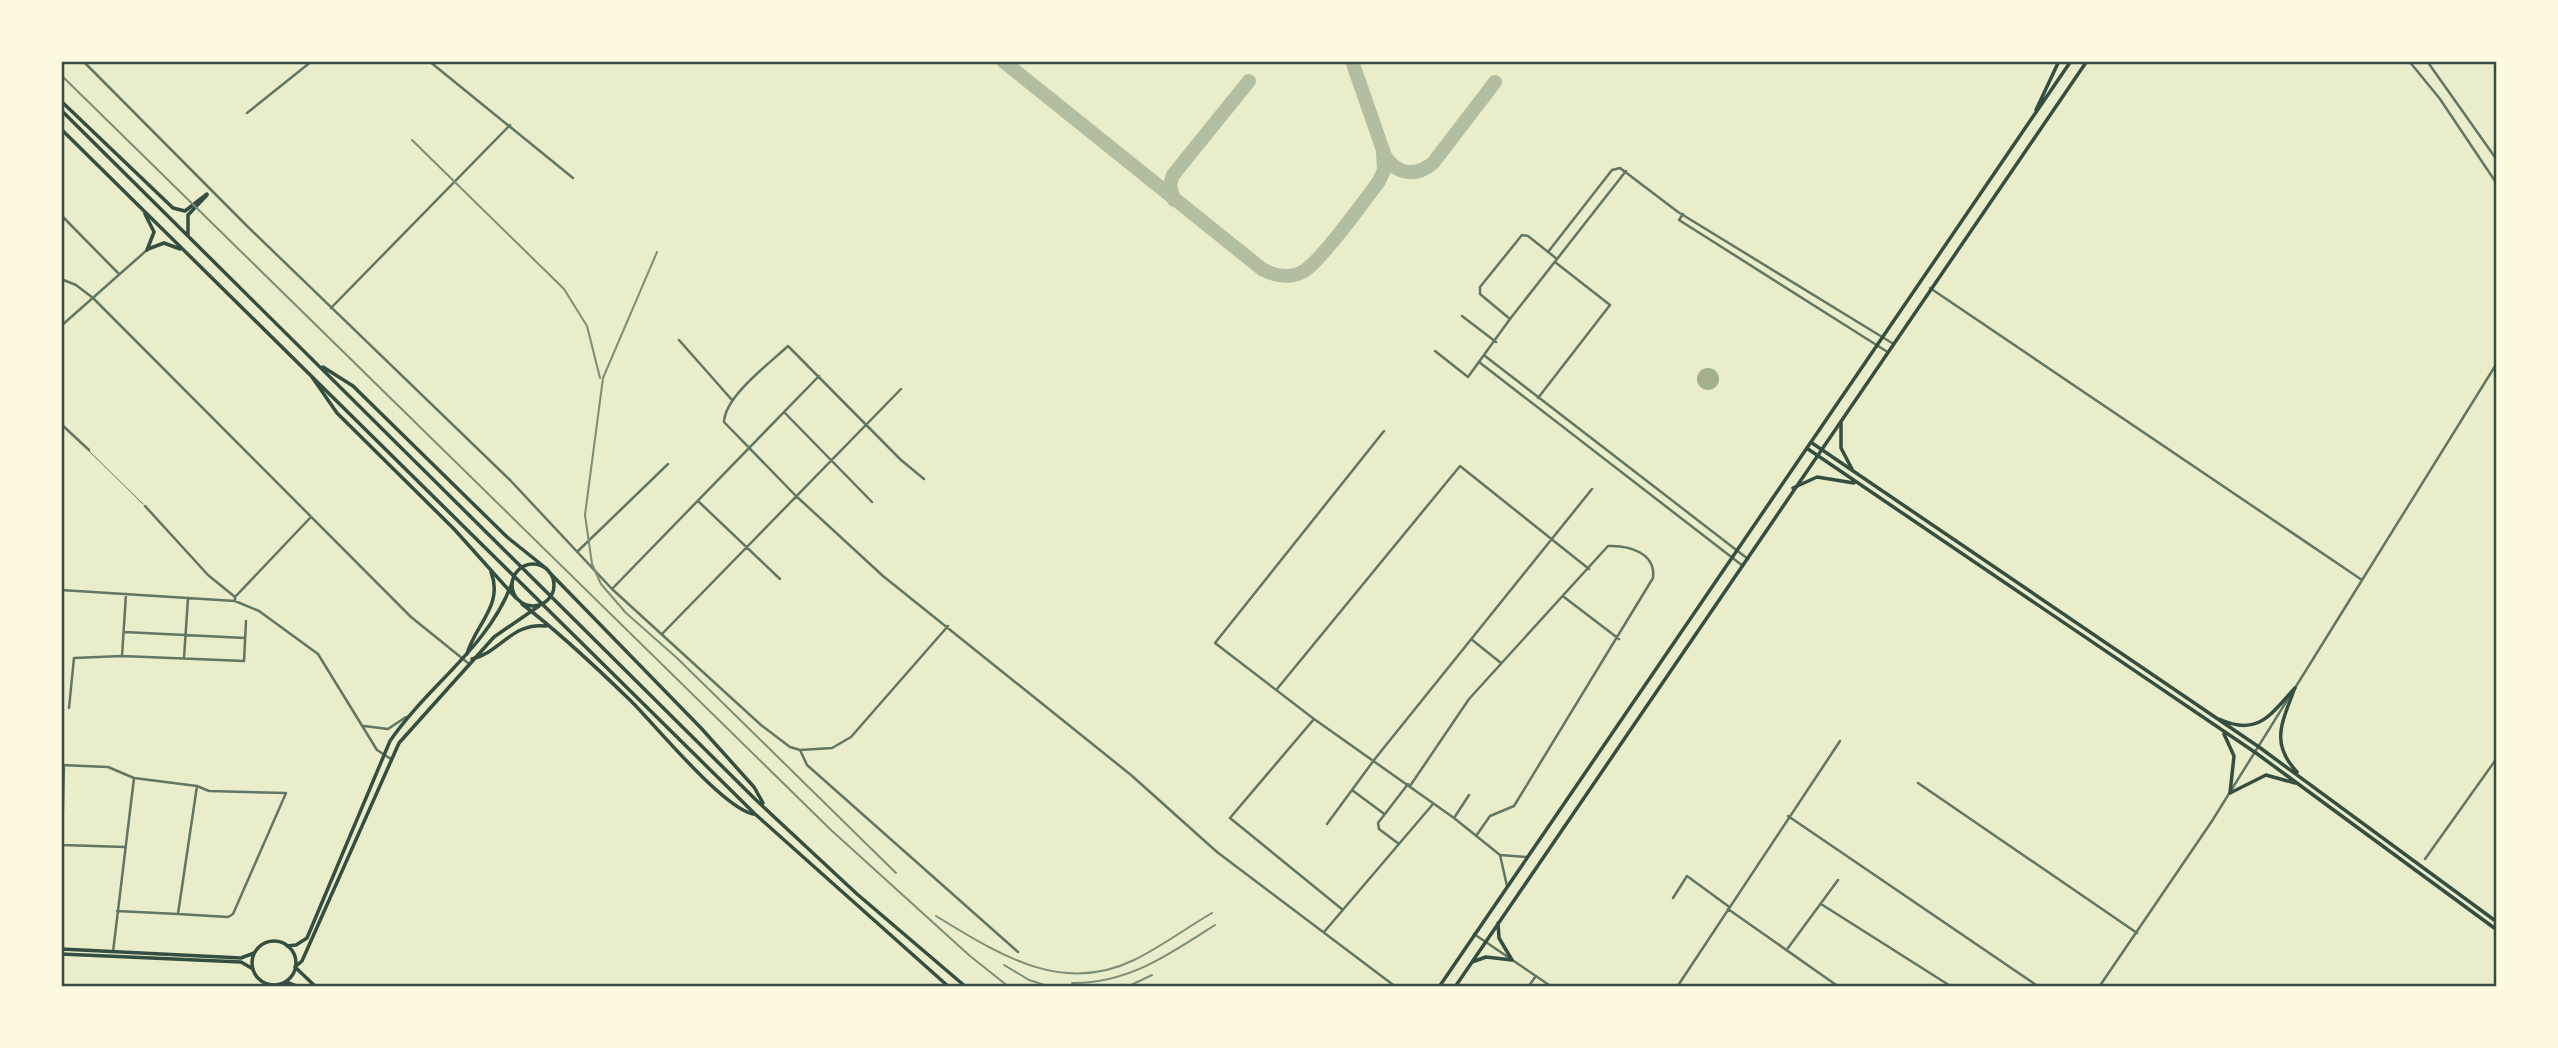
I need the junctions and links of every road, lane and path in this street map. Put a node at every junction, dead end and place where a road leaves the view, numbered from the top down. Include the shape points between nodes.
1 (83, 61) edge
2 (312, 61) edge
3 (429, 61) edge
4 (2059, 61) edge
5 (2071, 61) edge
6 (2087, 61) edge
7 (2409, 61) edge
8 (2427, 61) edge
9 (61, 100) edge
10 (61, 110) edge
11 (247, 113) dead end
12 (2032, 118) junction
13 (510, 125) junction
14 (61, 130) edge
15 (2497, 160) edge
16 (1626, 171) junction
17 (573, 178) dead end
18 (2497, 184) edge
19 (212, 190) junction
20 (207, 194) junction
21 (142, 209) junction
22 (1683, 214) junction
23 (61, 215) edge
24 (188, 237) junction
25 (146, 250) junction
26 (185, 252) junction
27 (1548, 252) junction
28 (1556, 261) junction
29 (119, 274) junction
30 (61, 279) edge
31 (1930, 288) junction
32 (93, 298) junction
33 (331, 308) junction
34 (1462, 316) dead end
35 (1510, 319) junction
36 (61, 326) edge
37 (1883, 337) junction
38 (679, 340) dead end
39 (1496, 342) junction
40 (1892, 343) junction
41 (1877, 345) junction
42 (1435, 351) dead end
43 (1886, 351) junction
44 (1485, 356) junction
45 (1479, 362) junction
46 (318, 364) junction
47 (2496, 364) edge
48 (309, 372) junction
49 (820, 376) junction
50 (901, 389) dead end
51 (1538, 398) junction
52 (732, 400) junction
53 (784, 412) junction
54 (1842, 418) junction
55 (61, 424) edge
56 (867, 424) junction
57 (1384, 431) dead end
58 (1812, 443) junction
59 (748, 449) junction
60 (1808, 449) junction
61 (1820, 449) junction
62 (89, 450) joint
63 (1816, 455) junction
64 (830, 460) junction
65 (667, 464) dead end
66 (1854, 473) junction
67 (924, 479) dead end
68 (1856, 484) junction
69 (1793, 488) junction
70 (1592, 489) dead end
71 (794, 495) junction
72 (698, 501) junction
73 (872, 502) dead end
74 (145, 506) joint
75 (310, 518) junction
76 (1551, 539) junction
77 (746, 546) junction
78 (1738, 551) junction
79 (577, 552) junction
80 (1733, 559) junction
81 (1748, 559) junction
82 (1743, 566) junction
83 (489, 567) junction
84 (1589, 569) junction
85 (548, 571) junction
86 (780, 579) dead end
87 (2363, 581) junction
88 (512, 583) junction
89 (612, 589) junction
90 (61, 590) edge
91 (509, 590) junction
92 (126, 594) junction
93 (1564, 597) junction
94 (188, 598) junction
95 (516, 598) junction
96 (235, 599) junction
97 (523, 604) junction
98 (539, 606) junction
99 (530, 609) junction
100 (246, 621) dead end
101 (548, 626) junction
102 (948, 626) junction
103 (124, 632) junction
104 (185, 635) junction
105 (662, 635) junction
106 (245, 638) junction
107 (1471, 639) junction
108 (1619, 639) junction
109 (122, 656) junction
110 (465, 656) junction
111 (184, 658) junction
112 (470, 661) junction
113 (1502, 664) junction
114 (2295, 688) junction
115 (1277, 689) junction
116 (69, 708) dead end
117 (2203, 710) junction
118 (406, 717) junction
119 (1314, 719) junction
120 (362, 725) junction
121 (2223, 733) junction
122 (1840, 741) dead end
123 (2259, 747) junction
124 (800, 750) junction
125 (2256, 753) junction
126 (384, 755) junction
127 (2497, 758) edge
128 (391, 759) junction
129 (1374, 760) junction
130 (63, 765) edge
131 (134, 778) junction
132 (2302, 778) junction
133 (1919, 783) dead end
134 (2300, 784) junction
135 (1409, 785) junction
136 (197, 786) junction
137 (1352, 790) junction
138 (2230, 793) junction
139 (1469, 795) dead end
140 (1433, 803) junction
141 (765, 808) junction
142 (62, 810) edge
143 (1383, 813) junction
144 (755, 814) junction
145 (1788, 816) junction
146 (1454, 818) junction
147 (1327, 824) dead end
148 (1476, 836) junction
149 (1399, 844) junction
150 (62, 845) edge
151 (125, 847) junction
152 (1500, 855) junction
153 (1528, 857) junction
154 (2425, 859) dead end
155 (1838, 880) dead end
156 (1507, 887) junction
157 (1673, 898) dead end
158 (1821, 904) junction
159 (1728, 908) junction
160 (1343, 910) junction
161 (117, 911) junction
162 (178, 914) junction
163 (2497, 922) edge
164 (1497, 923) junction
165 (2497, 930) edge
166 (1324, 932) junction
167 (2137, 933) junction
168 (1475, 934) junction
169 (1485, 941) junction
170 (287, 946) junction
171 (1788, 948) junction
172 (61, 951) edge
173 (113, 952) junction
174 (1017, 952) dead end
175 (254, 953) junction
176 (1512, 960) junction
177 (1471, 963) junction
178 (295, 967) junction
179 (253, 969) junction
180 (1536, 976) junction
181 (286, 982) junction
182 (264, 985) edge
183 (283, 987) edge
184 (299, 987) edge
185 (316, 987) edge
186 (949, 987) edge
187 (966, 987) edge
188 (1396, 987) edge
189 (1439, 987) edge
190 (1455, 987) edge
191 (1528, 987) edge
192 (1552, 987) edge
193 (1676, 987) edge
194 (1839, 987) edge
195 (1952, 987) edge
196 (2039, 987) edge
197 (2099, 987) edge

1 - 19 street
2 - 11 street
3 - 13 street
4 - 12 main road
5 - 12 main road
6 - 31 main road
7 - 18 street
8 - 15 street
9 - 20 main road via 173,208 185,211
10 - 24 main road
12 - 37 main road
13 - 17 street
13 - 33 street
14 - 21 main road
16 - 22 street
16 - 27 street via 1620,167 1612,170
16 - 28 street
19 - 20 street
19 - 33 street
20 - 24 main road via 186,221
21 - 25 main road via 153,232
21 - 26 main road
22 - 37 street
22 - 41 street via 1679,220
23 - 29 street
24 - 46 main road
25 - 26 main road via 164,243
25 - 29 street
26 - 48 main road
27 - 28 street
27 - 35 street via 1522,235 1480,287 1483,298
28 - 35 street
28 - 51 street via 1610,305
29 - 32 street
30 - 32 street
31 - 40 main road
31 - 87 street
32 - 36 street
32 - 75 street
33 - 79 street via 510,480
34 - 39 street
35 - 39 street
37 - 40 street
37 - 41 main road
38 - 52 street
39 - 44 street
40 - 43 main road
41 - 43 street
41 - 58 main road
42 - 45 street via 1468,376
43 - 54 main road
44 - 45 street
44 - 51 street
45 - 80 street
46 - 85 main road via 353,386 507,537
46 - 141 main road
47 - 87 street
48 - 83 main road via 337,413
48 - 144 main road
49 - 52 street via 788,346
49 - 53 street
49 - 56 street
50 - 56 street
51 - 78 street
52 - 59 street via 724,422
53 - 59 street
53 - 64 street
54 - 61 main road
54 - 66 main road via 1841,448
55 - 62 street
56 - 64 street
56 - 67 street
57 - 115 street via 1214,643
58 - 60 main road
58 - 61 main road
59 - 71 street
59 - 72 street
60 - 63 main road
60 - 78 main road
61 - 63 main road
61 - 66 main road
62 - 74 lane
63 - 68 main road
63 - 69 main road
64 - 71 street
64 - 73 street
65 - 79 street
66 - 117 main road
68 - 69 main road via 1817,477
68 - 121 main road
69 - 81 main road
70 - 76 street
71 - 77 street
71 - 102 street via 883,576
72 - 77 street
72 - 89 street
74 - 96 street
75 - 96 street
75 - 110 street via 411,617
76 - 84 street
76 - 107 street
76 - 115 street via 1460,466
77 - 86 street
77 - 105 street
78 - 80 main road
78 - 81 street
79 - 89 street
80 - 82 street
80 - 153 main road
81 - 82 main road
82 - 164 main road
83 - 91 main road
83 - 110 main road via 494,603
84 - 93 street
84 - 108 street via 1608,546 1625,546 1652,562 1650,587
85 - 88 main road via 527,565
85 - 98 main road via 553,592
85 - 141 main road via 709,737 754,787
87 - 114 street
88 - 91 main road
88 - 95 main road
89 - 105 street
90 - 92 street
91 - 95 main road
91 - 110 main road via 494,623
92 - 94 street
92 - 103 street
93 - 108 street
93 - 113 street
94 - 96 street
94 - 104 street
95 - 97 main road
96 - 120 street via 318,653
97 - 98 main road
97 - 99 main road
98 - 99 main road
99 - 101 main road
99 - 112 main road
100 - 106 street
101 - 112 main road via 521,628 486,655
101 - 144 main road via 630,700 713,786 744,812
102 - 124 street via 851,737 831,748
102 - 166 street via 1131,775 1217,852
103 - 104 street
103 - 109 street
104 - 106 street
104 - 111 street
105 - 124 street via 782,741
106 - 111 street via 244,661
107 - 113 street
107 - 129 street
108 - 148 street via 1514,806 1490,816
109 - 111 street
109 - 116 street via 74,658
110 - 112 street
110 - 118 main road
112 - 128 main road via 407,732
113 - 135 street via 1469,699
114 - 117 main road via 2253,726 2232,724
114 - 123 street
114 - 132 main road via 2280,744
115 - 119 street
117 - 123 main road
118 - 120 street via 388,729
118 - 126 main road
119 - 129 street
119 - 160 street via 1230,818
120 - 126 street
121 - 125 main road
121 - 138 main road via 2234,756
122 - 145 street
123 - 125 street
123 - 132 main road
124 - 174 street via 807,765
125 - 134 main road
125 - 138 street
126 - 128 street
126 - 170 main road via 307,938
127 - 154 street
128 - 178 main road
129 - 135 street
129 - 137 street
130 - 131 street via 108,767
130 - 142 street
131 - 136 street
131 - 151 street
132 - 163 main road
133 - 167 street
134 - 138 main road via 2266,775
134 - 165 main road
135 - 140 street
135 - 143 street
136 - 162 street
136 - 162 street via 209,791 286,793 233,914
137 - 143 street
137 - 147 street
138 - 167 street
139 - 146 street
140 - 146 street
140 - 149 street
141 - 187 main road via 865,902
142 - 150 street
143 - 149 street via 1379,829
144 - 186 main road
145 - 159 street
145 - 196 street
146 - 148 street
148 - 152 street
149 - 160 street
150 - 151 street
151 - 161 street
152 - 153 street
152 - 156 street
153 - 156 main road
155 - 158 street
156 - 168 main road
157 - 159 street via 1687,876
158 - 171 street
158 - 195 street
159 - 171 street
159 - 193 street
160 - 166 street
161 - 162 street
161 - 173 street
164 - 169 main road
164 - 176 main road via 1499,938
166 - 188 street
167 - 197 street
168 - 169 street
168 - 189 main road
169 - 176 street
169 - 177 main road
170 - 175 main road via 268,942
170 - 178 main road via 295,956
171 - 194 street
172 - 173 main road
172 - 179 main road via 241,962
173 - 175 main road via 241,958
175 - 179 main road
176 - 177 main road via 1486,957
176 - 180 street
177 - 190 main road
178 - 181 main road
178 - 185 main road
179 - 182 main road
180 - 191 street
180 - 192 street
181 - 182 main road
181 - 183 street
181 - 184 main road

